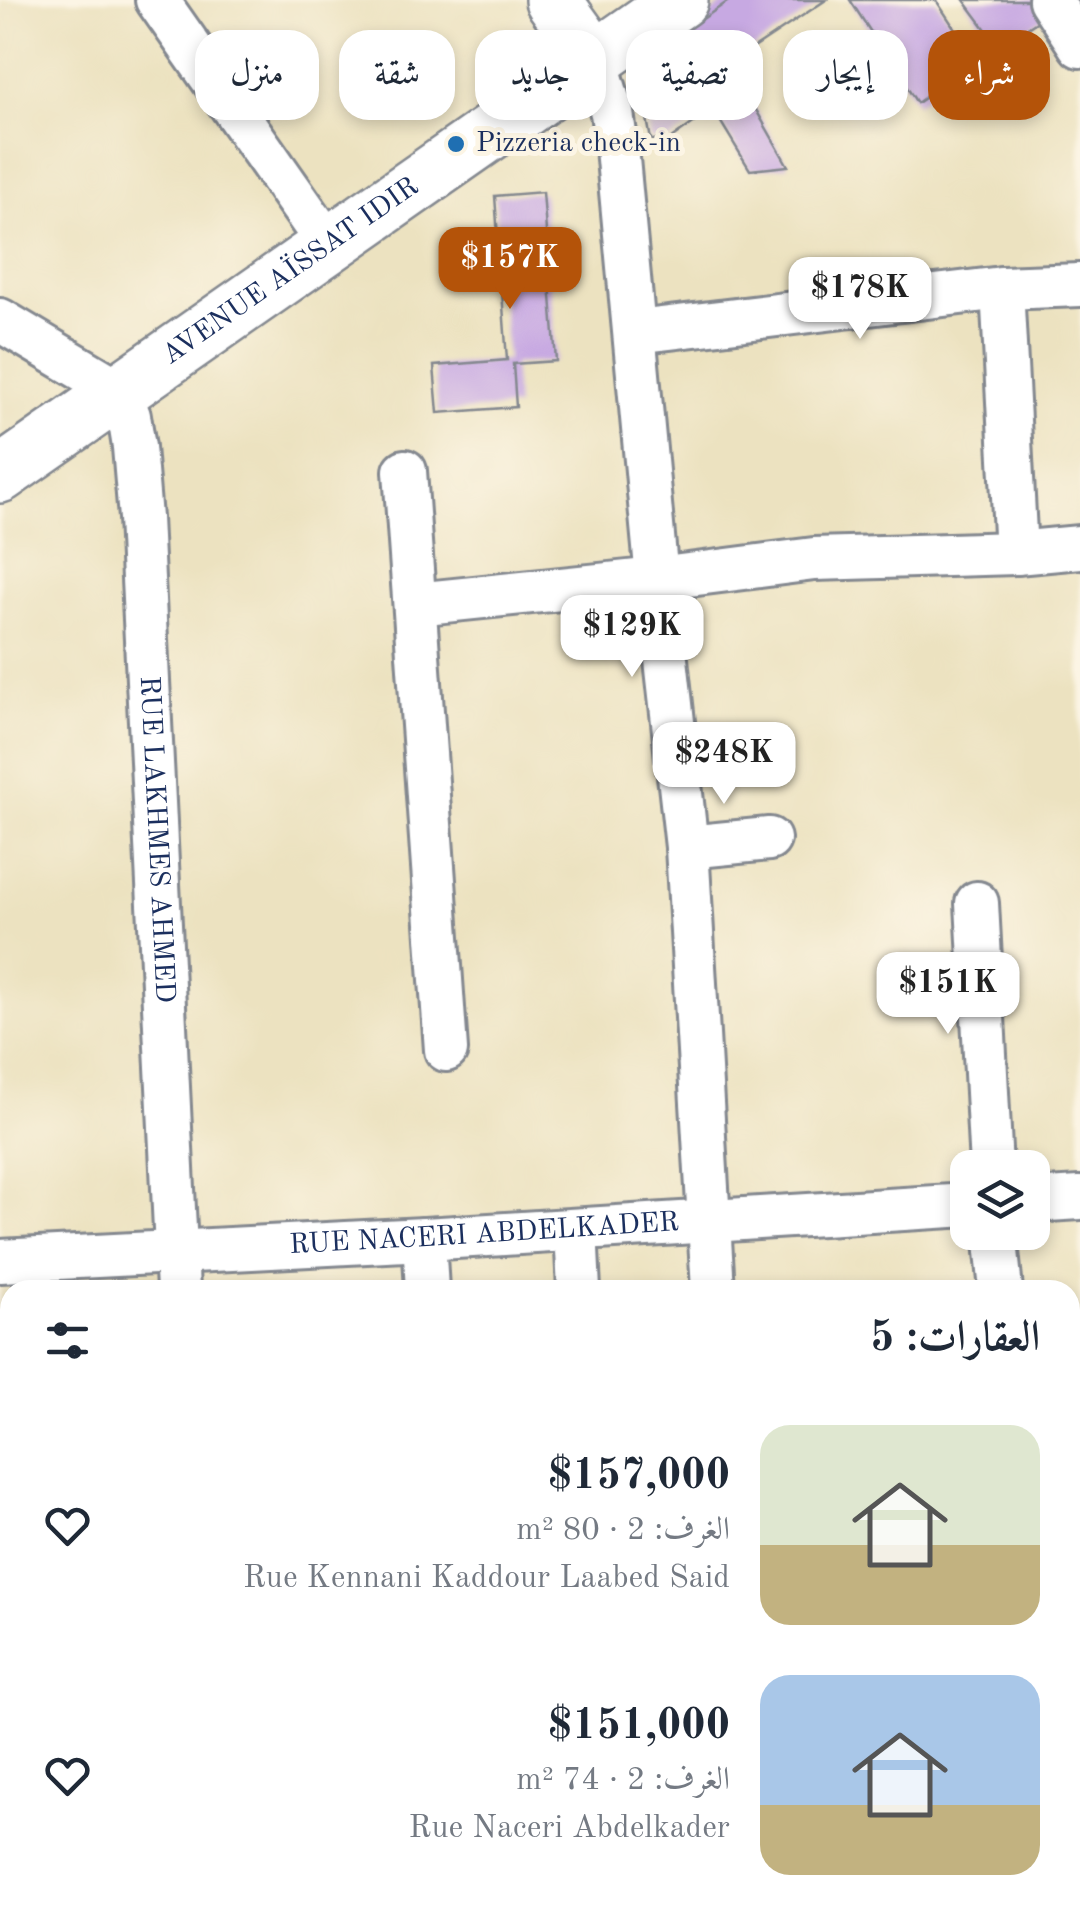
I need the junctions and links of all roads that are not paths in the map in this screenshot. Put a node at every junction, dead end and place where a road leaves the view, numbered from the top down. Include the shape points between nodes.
1 (157, 0) edge
2 (553, 0) edge
3 (680, 0) edge
4 (1050, 0) edge
5 (574, 30) edge
6 (1080, 46) edge
7 (606, 53) edge
8 (606, 93) edge
9 (509, 120) edge
10 (328, 244) junction
11 (1080, 286) edge
12 (1002, 288) junction
13 (0, 320) edge
14 (636, 332) junction
15 (118, 391) junction
16 (405, 471) dead end
17 (0, 475) edge
18 (1080, 548) edge
19 (1016, 553) junction
20 (657, 580) junction
21 (415, 604) junction
22 (769, 839) dead end
23 (688, 847) junction
24 (977, 902) dead end
25 (446, 1050) dead end
26 (990, 1150) edge
27 (1080, 1198) edge
28 (1050, 1200) edge
29 (950, 1206) edge
30 (709, 1222) junction
31 (576, 1230) junction
32 (424, 1239) junction
33 (997, 1250) edge
34 (0, 1261) edge
35 (177, 1271) edge
36 (426, 1280) edge
37 (578, 1280) edge
38 (712, 1280) edge
39 (1000, 1280) edge

1 - 10 street
2 - 5 main road
3 - 7 main road, AVENUE AÏSSAT IDIR
4 - 6 street
8 - 14 street
9 - 10 main road, AVENUE AÏSSAT IDIR
10 - 15 main road, AVENUE AÏSSAT IDIR
11 - 12 street
12 - 14 street
12 - 19 street
13 - 15 street
14 - 20 street
15 - 17 main road, AVENUE AÏSSAT IDIR
15 - 35 street, RUE LAKHMES AHMED via 132,432 140,518
16 - 21 street
18 - 19 street
19 - 20 street via 814,560
20 - 21 street
20 - 23 street
21 - 25 street
22 - 23 street
23 - 30 street
24 - 26 street
27 - 28 street
29 - 30 street, RUE NACERI ABDELKADER
30 - 31 street, RUE NACERI ABDELKADER
30 - 38 street
31 - 32 street, RUE NACERI ABDELKADER
31 - 37 street
32 - 35 street, RUE NACERI ABDELKADER
32 - 36 street
33 - 39 street
34 - 35 street, RUE NACERI ABDELKADER

